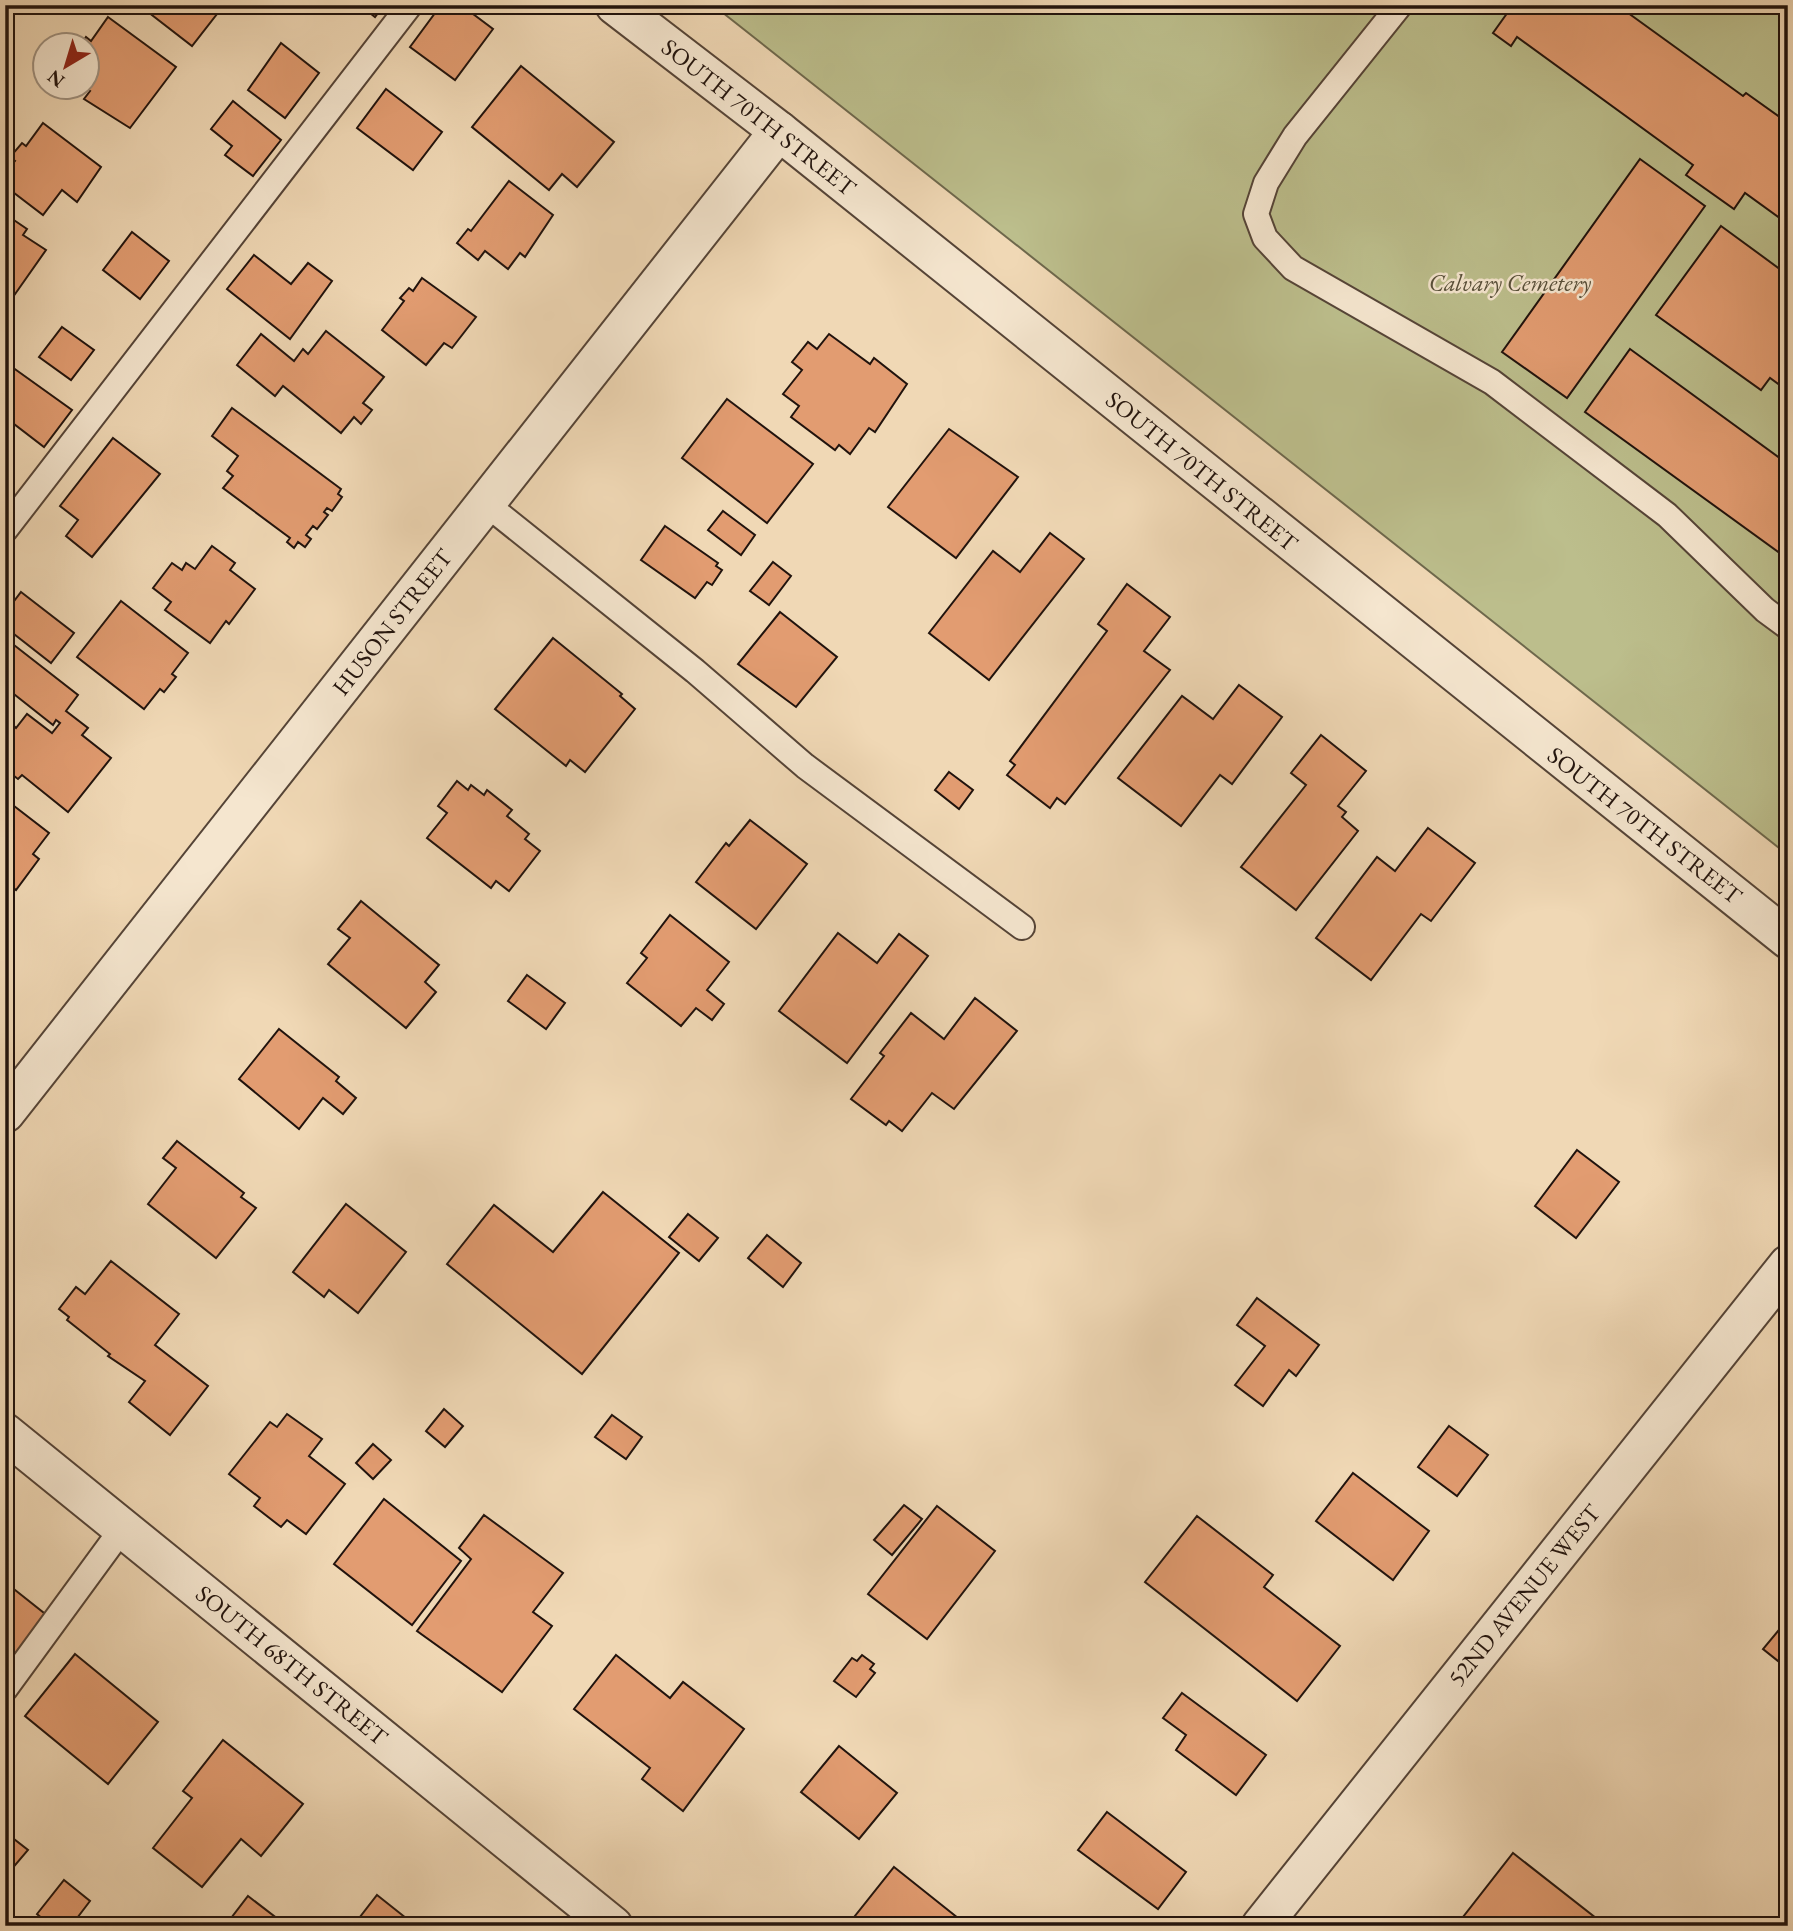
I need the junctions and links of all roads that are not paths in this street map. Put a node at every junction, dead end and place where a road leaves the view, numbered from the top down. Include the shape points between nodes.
1 (410, 5) edge
2 (615, 5) edge
3 (1400, 5) edge
4 (779, 131) junction
5 (485, 503) junction
6 (5, 530) edge
7 (1788, 627) edge
8 (1022, 927) dead end
9 (1788, 939) edge
10 (5, 1113) edge
11 (1788, 1265) edge
12 (5, 1433) edge
13 (122, 1529) junction
14 (5, 1689) edge
15 (613, 1926) edge
16 (1261, 1926) edge

1 - 6 lane
2 - 4 street, SOUTH 70TH STREET
3 - 7 lane via 1295,136 1266,183 1256,214 1265,238 1293,268 1492,382 1667,515
4 - 5 street, HUSON STREET
4 - 9 street, SOUTH 70TH STREET
5 - 8 lane via 695,671 805,766
5 - 10 street, HUSON STREET
11 - 16 street, 52ND AVENUE WEST
12 - 13 street, SOUTH 68TH STREET
13 - 14 lane
13 - 15 street, SOUTH 68TH STREET

